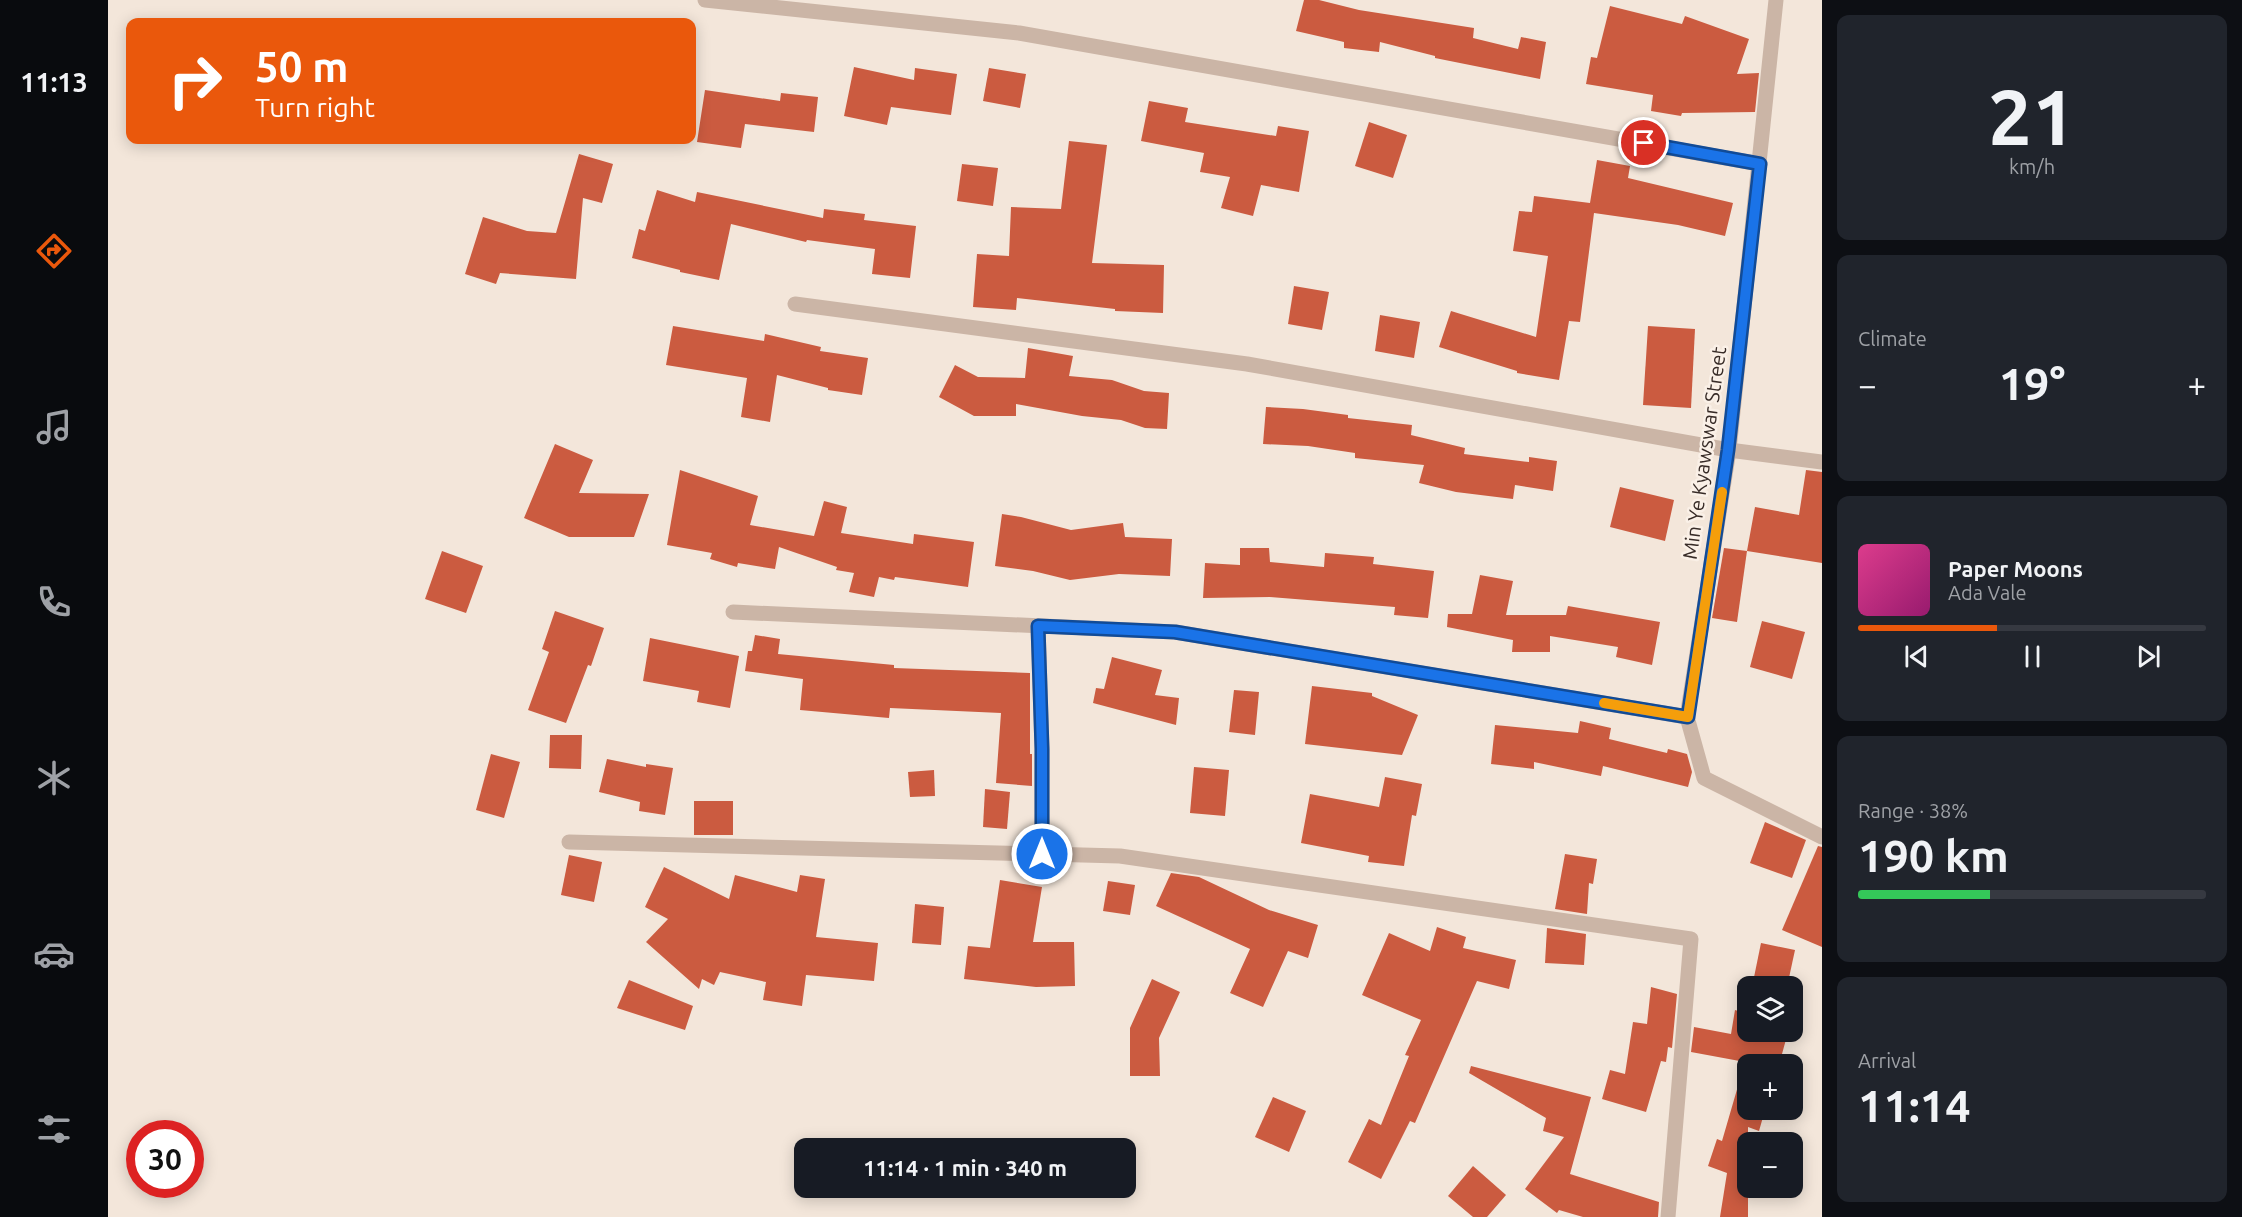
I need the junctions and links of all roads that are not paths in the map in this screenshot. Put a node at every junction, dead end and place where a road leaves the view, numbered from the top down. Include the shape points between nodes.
1 (705, 0) edge
2 (1776, 0) edge
3 (1760, 164) junction
4 (795, 304) dead end
5 (1728, 450) junction
6 (1822, 462) edge
7 (733, 612) dead end
8 (1038, 626) junction
9 (1688, 717) junction
10 (1822, 837) edge
11 (569, 842) dead end
12 (1042, 854) junction
13 (1668, 1217) edge

1 - 3 street via 1019,33
2 - 3 street, Min Ye Kyawswar Street
3 - 5 street, Min Ye Kyawswar Street
4 - 5 street via 1247,364
5 - 6 street
5 - 9 street, Min Ye Kyawswar Street
7 - 8 street
8 - 9 street via 1175,632
8 - 12 street
9 - 10 street, Min Ye Kyawswar Street via 1704,778
11 - 12 street
12 - 13 street via 1120,856 1691,939

